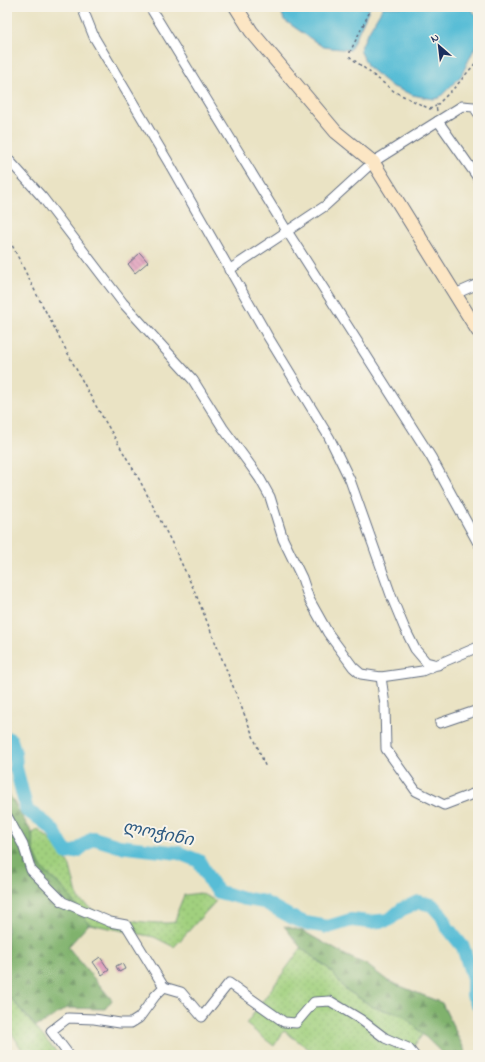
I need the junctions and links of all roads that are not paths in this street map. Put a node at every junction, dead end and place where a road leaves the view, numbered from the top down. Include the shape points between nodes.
1 (82, 7) edge
2 (150, 7) edge
3 (236, 7) edge
4 (478, 113) edge
5 (438, 121) junction
6 (7, 158) edge
7 (373, 162) junction
8 (478, 178) edge
9 (287, 231) junction
10 (230, 270) junction
11 (478, 284) edge
12 (455, 294) junction
13 (478, 331) edge
14 (478, 543) edge
15 (478, 647) edge
16 (438, 665) junction
17 (381, 677) junction
18 (478, 710) edge
19 (440, 723) dead end
20 (478, 792) edge
21 (7, 816) edge
22 (164, 987) junction
23 (70, 1055) edge
24 (414, 1055) edge

1 - 10 street via 94,37
2 - 9 street
3 - 7 street via 251,31 336,132
4 - 5 street via 474,107 462,106
5 - 7 street
5 - 8 street
6 - 17 street via 43,198 123,303 193,380 270,497 283,539 309,598 328,633 352,667 361,674
7 - 9 street via 324,206
7 - 12 street
9 - 10 street
9 - 14 street via 431,457
10 - 16 street via 329,436 350,480 392,598 415,649 426,662
11 - 12 street
12 - 13 street
15 - 16 street
16 - 17 street via 422,671
17 - 20 street via 385,705 386,749 416,791 444,806
18 - 19 street
21 - 22 street via 23,845 31,870 63,902 110,922 126,925
22 - 23 street via 139,1018 131,1023 120,1024 94,1018 68,1018 51,1031
22 - 24 street via 181,992 202,1017 229,983 284,1022 296,1023 314,1002 330,1001 385,1038 408,1048

